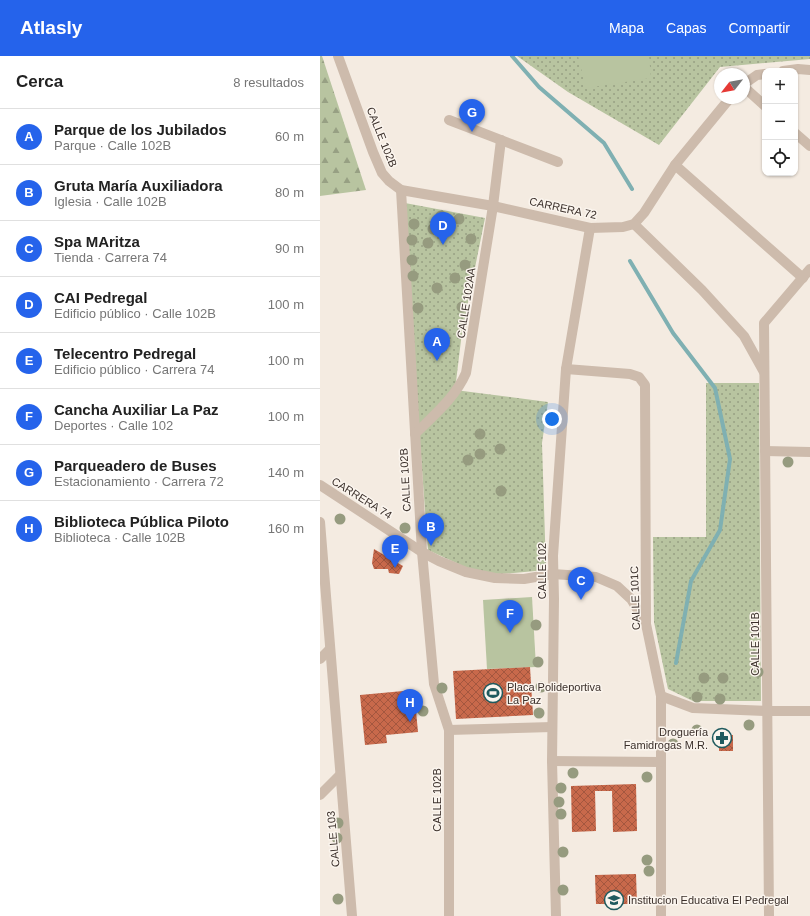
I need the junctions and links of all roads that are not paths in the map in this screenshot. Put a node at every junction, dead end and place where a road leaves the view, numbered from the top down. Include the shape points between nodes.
1 (338, 56) edge
2 (798, 68) edge
3 (810, 70) edge
4 (762, 74) edge
5 (750, 80) edge
6 (750, 91) edge
7 (725, 104) edge
8 (763, 104) edge
9 (449, 120) dead end
10 (798, 135) edge
11 (501, 140) junction
12 (810, 146) edge
13 (558, 162) dead end
14 (675, 165) junction
15 (401, 190) junction
16 (493, 206) junction
17 (634, 224) junction
18 (590, 228) junction
19 (810, 270) edge
20 (803, 278) junction
21 (566, 369) junction
22 (764, 373) junction
23 (415, 434) junction
24 (765, 451) junction
25 (810, 452) edge
26 (320, 485) edge
27 (320, 522) edge
28 (422, 552) junction
29 (553, 574) junction
30 (646, 624) junction
31 (330, 649) junction
32 (320, 659) edge
33 (661, 696) junction
34 (767, 711) junction
35 (810, 711) edge
36 (552, 727) junction
37 (449, 730) junction
38 (552, 761) junction
39 (660, 762) junction
40 (340, 775) junction
41 (320, 795) edge
42 (350, 915) edge
43 (449, 916) edge
44 (556, 916) edge
45 (661, 916) edge
46 (769, 916) edge

1 - 15 street, CALLE 102B via 382,173
2 - 3 street
4 - 5 street
6 - 8 street
7 - 14 street
9 - 11 street
10 - 12 street
11 - 13 street
11 - 16 street, CALLE 102AA
14 - 17 street
14 - 20 street
15 - 16 street, CARRERA 72
15 - 23 street, CALLE 102B
16 - 18 street, CARRERA 72
16 - 23 street, CALLE 102AA via 466,373 460,387 450,399
17 - 18 street, CARRERA 72
17 - 22 street, CALLE 101B via 702,290 744,336
18 - 21 street, CALLE 102
19 - 20 street
20 - 22 street, CALLE 101B via 764,323
21 - 29 street, CALLE 102
21 - 30 street, CALLE 101C via 630,374 639,377 645,385
22 - 24 street, CALLE 101B
23 - 28 street, CALLE 102B
24 - 25 street
24 - 34 street, CALLE 101B
26 - 28 street, CARRERA 74
27 - 31 street, CALLE 103
28 - 29 street, CARRERA 74 via 466,572 495,578 524,579
28 - 37 street, CALLE 102B via 434,684
29 - 30 street, CARRERA 74 via 596,577 616,586 631,599
29 - 36 street, CALLE 102
30 - 33 street, CALLE 101C
31 - 32 street
31 - 40 street, CALLE 103
33 - 34 street via 693,708
33 - 39 street, CALLE 101C
34 - 35 street
34 - 46 street, CALLE 101B
36 - 37 street
36 - 38 street, CALLE 102
37 - 43 street, CALLE 102B
38 - 39 street
38 - 44 street, CALLE 102
39 - 45 street, CALLE 101C
40 - 41 street
40 - 42 street, CALLE 103

